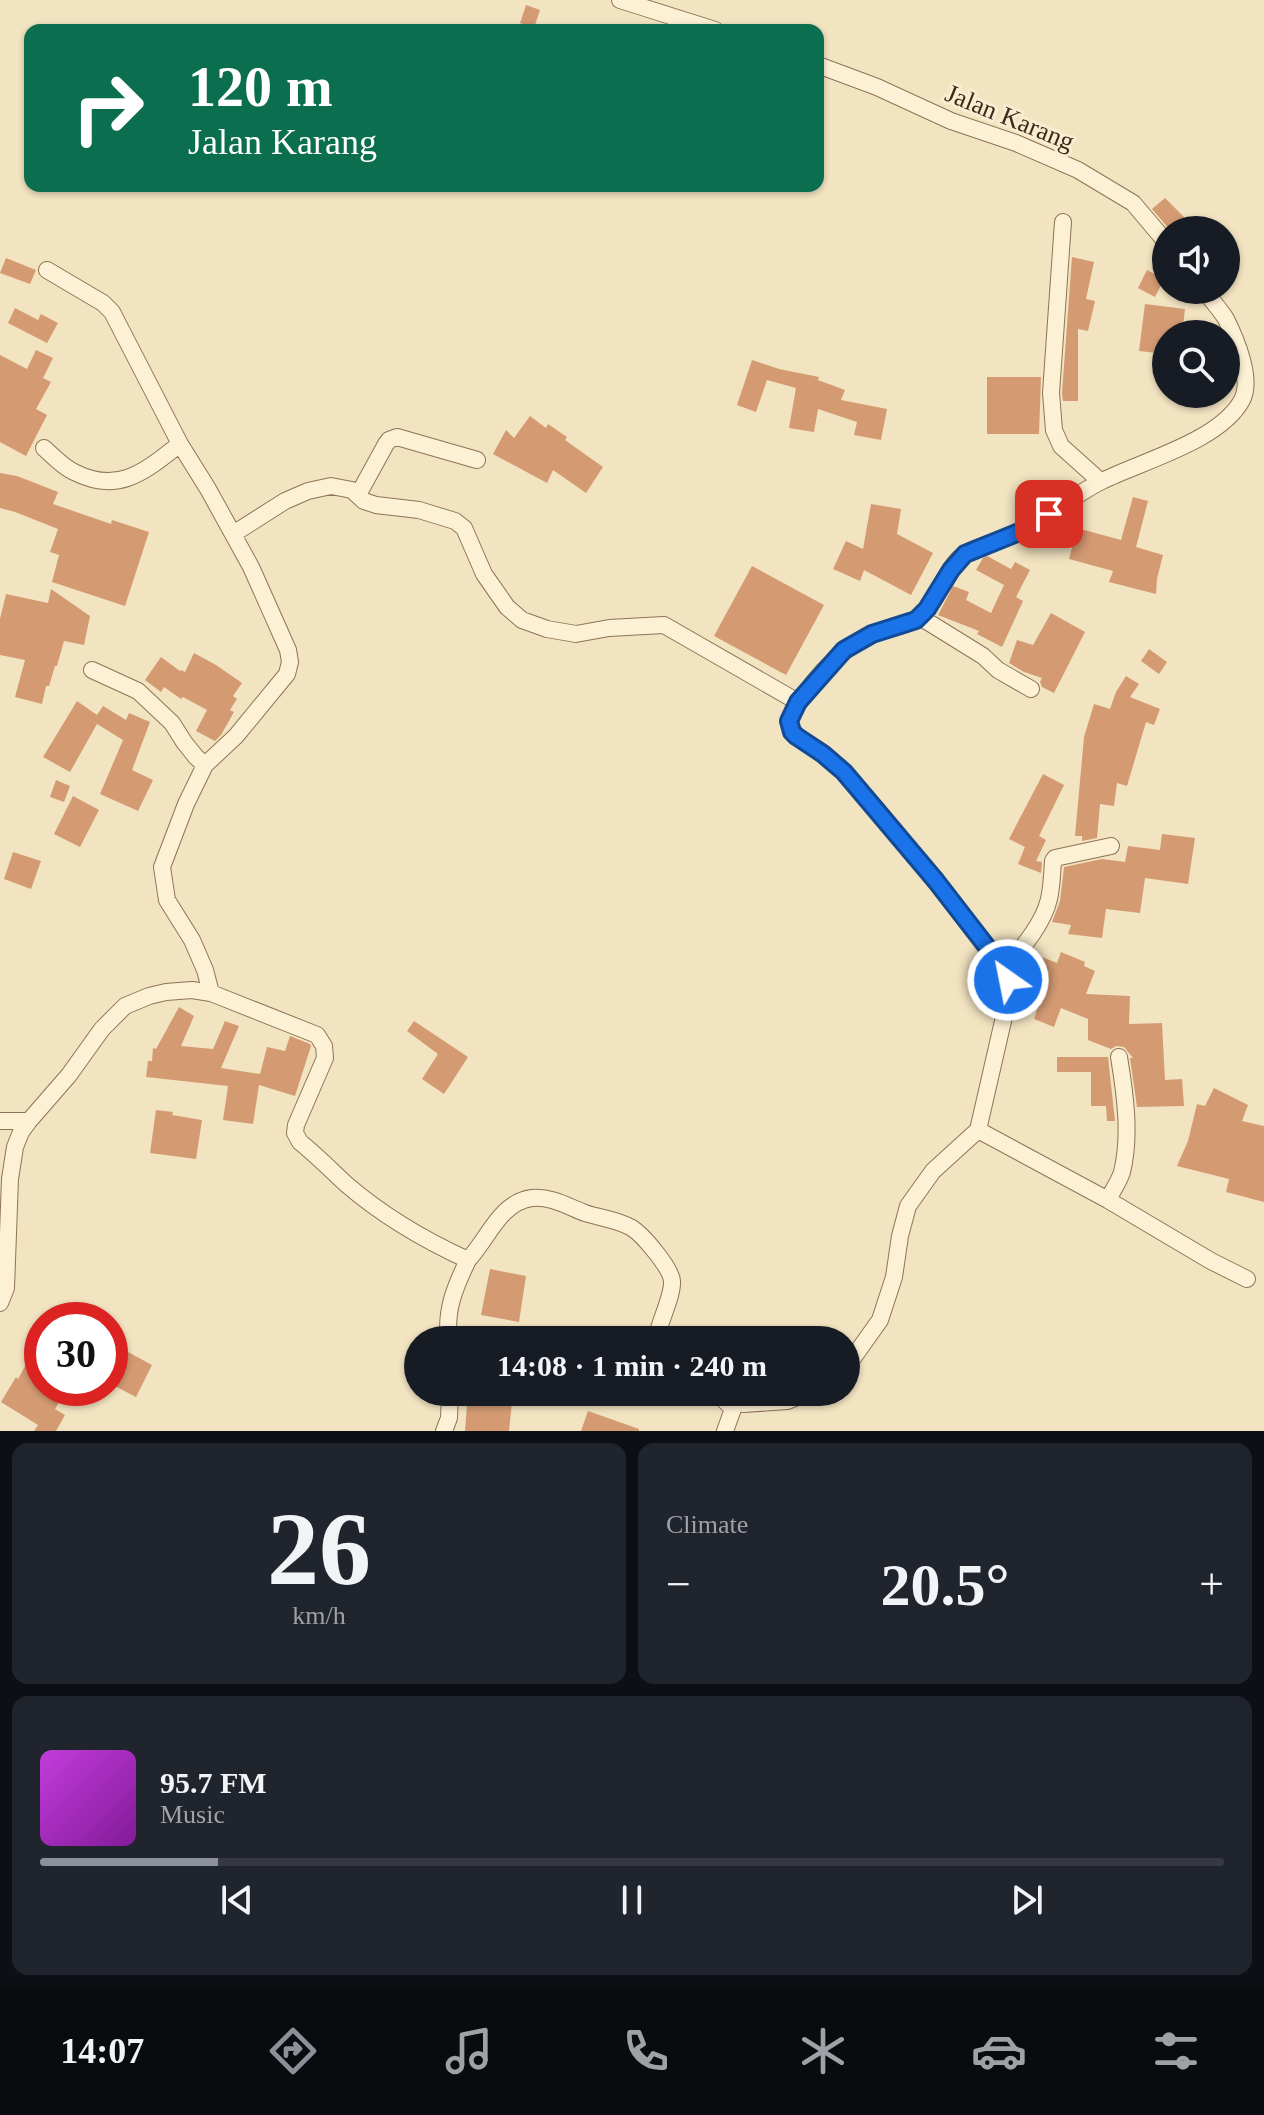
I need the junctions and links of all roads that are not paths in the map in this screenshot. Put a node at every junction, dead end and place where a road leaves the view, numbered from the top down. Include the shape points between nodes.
1 (620, 0) edge
2 (696, 24) edge
3 (824, 67) edge
4 (1063, 222) dead end
5 (1152, 225) edge
6 (47, 270) dead end
7 (1215, 304) edge
8 (180, 444) junction
9 (44, 448) dead end
10 (477, 460) dead end
11 (1100, 481) junction
12 (358, 495) junction
13 (233, 534) junction
14 (920, 617) junction
15 (92, 670) dead end
16 (1031, 689) dead end
17 (798, 702) junction
18 (205, 765) junction
19 (1111, 846) dead end
20 (1004, 969) junction
21 (211, 993) junction
22 (1119, 1057) dead end
23 (0, 1121) edge
24 (29, 1121) junction
25 (978, 1130) junction
26 (1108, 1200) junction
27 (468, 1260) junction
28 (1247, 1279) dead end
29 (0, 1303) edge
30 (448, 1326) edge
31 (658, 1326) edge
32 (860, 1348) edge
33 (449, 1406) edge
34 (730, 1406) edge
35 (735, 1406) edge
36 (733, 1409) junction
37 (444, 1431) edge
38 (725, 1431) edge

1 - 2 street
3 - 5 street, Jalan Karang via 1078,170 1133,203
4 - 11 street via 1051,393 1054,430 1061,446
6 - 8 street via 112,312
7 - 11 street via 1225,317 1245,374 1244,397 1233,415 1195,440
8 - 9 street via 145,471 116,482 99,482 71,471
8 - 13 street
10 - 12 street via 397,437 386,444
11 - 14 street via 1024,530 965,554
12 - 13 street via 331,486 308,491
12 - 17 street via 376,505 455,521 464,528 484,574 522,620 576,634 664,625
13 - 18 street via 290,662 287,674 236,736
14 - 16 street
14 - 17 street via 844,650
15 - 18 street via 138,691
17 - 20 street via 789,721 792,732 844,772
18 - 21 street via 162,867 167,900 192,940
19 - 20 street via 1055,858 1048,903
20 - 25 street via 1008,994
21 - 24 street via 166,992 125,1006
21 - 27 street via 317,1035 325,1058 296,1125 300,1142 400,1224
22 - 26 street via 1126,1149
23 - 24 street
24 - 29 street via 15,1147 6,1288
25 - 26 street
25 - 32 street via 933,1171 908,1206 880,1320
26 - 28 street
27 - 30 street via 454,1291
27 - 31 street via 502,1213 533,1198 561,1203 630,1227 646,1240 671,1275
33 - 37 street
34 - 36 street
35 - 36 street
36 - 38 street

